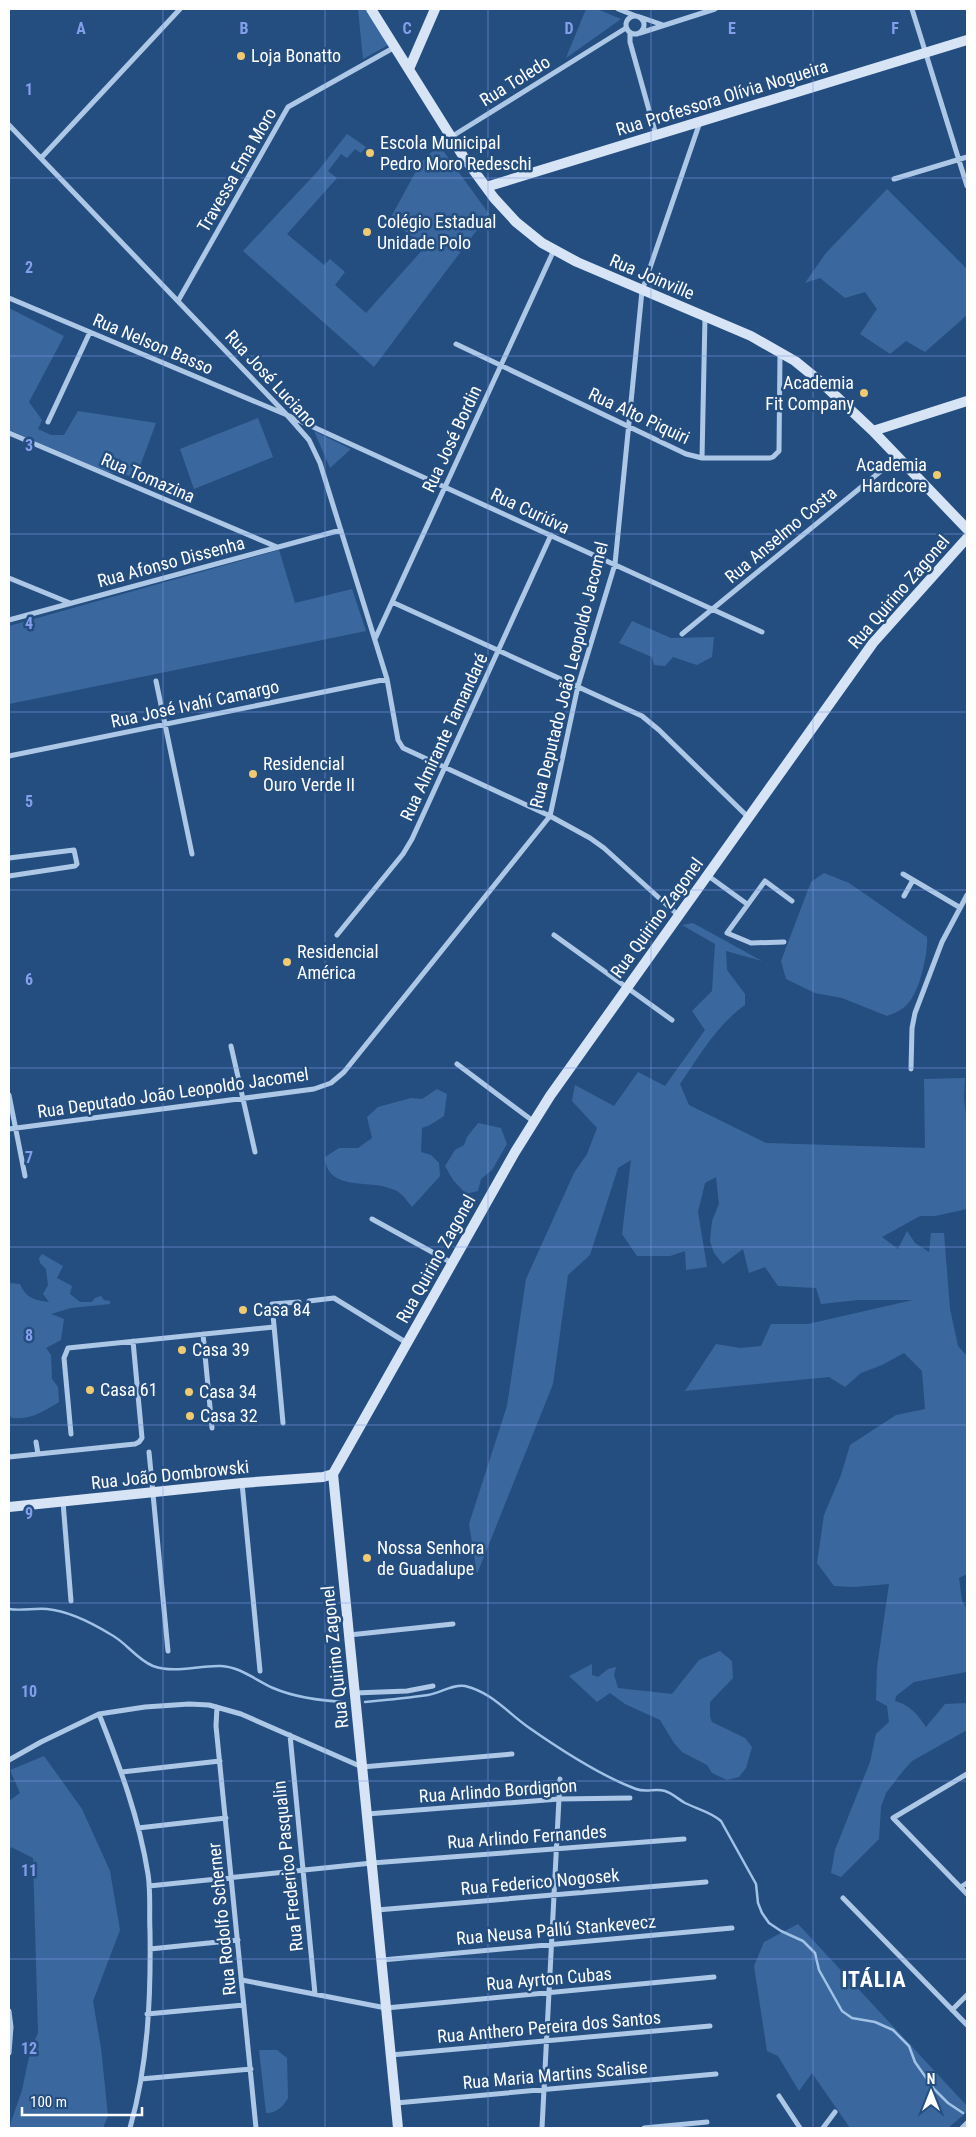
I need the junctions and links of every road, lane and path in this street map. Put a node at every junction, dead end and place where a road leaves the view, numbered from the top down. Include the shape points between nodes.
1 (180, 9) edge
2 (371, 9) edge
3 (435, 9) edge
4 (619, 9) edge
5 (715, 9) edge
6 (912, 9) edge
7 (638, 16) junction
8 (664, 25) junction
9 (627, 29) junction
10 (640, 33) junction
11 (967, 40) edge
12 (395, 46) junction
13 (925, 53) junction
14 (409, 69) junction
15 (700, 122) junction
16 (9, 125) edge
17 (656, 135) junction
18 (451, 137) junction
19 (967, 156) edge
20 (41, 158) junction
21 (959, 159) junction
22 (894, 179) dead end
23 (967, 186) edge
24 (486, 187) junction
25 (554, 250) junction
26 (642, 291) junction
27 (9, 298) edge
28 (178, 301) junction
29 (705, 317) junction
30 (90, 332) junction
31 (456, 344) dead end
32 (780, 351) junction
33 (501, 366) junction
34 (967, 401) edge
35 (288, 415) junction
36 (48, 422) dead end
37 (628, 426) junction
38 (873, 431) junction
39 (9, 433) edge
40 (898, 457) junction
41 (702, 458) junction
42 (445, 487) junction
43 (967, 529) edge
44 (341, 530) junction
45 (551, 535) junction
46 (967, 538) edge
47 (277, 547) junction
48 (615, 564) junction
49 (9, 578) edge
50 (392, 602) junction
51 (70, 604) junction
52 (713, 609) junction
53 (9, 620) edge
54 (762, 632) dead end
55 (682, 634) dead end
56 (375, 639) junction
57 (498, 650) junction
58 (387, 678) junction
59 (156, 681) dead end
60 (578, 686) junction
61 (165, 724) junction
62 (9, 756) edge
63 (444, 768) junction
64 (550, 816) junction
65 (748, 818) junction
66 (192, 854) dead end
67 (9, 858) edge
68 (903, 874) dead end
69 (707, 875) junction
70 (9, 876) edge
71 (913, 880) junction
72 (967, 895) edge
73 (904, 896) dead end
74 (792, 901) dead end
75 (747, 904) junction
76 (959, 907) junction
77 (679, 916) junction
78 (337, 935) dead end
79 (554, 935) dead end
80 (784, 942) dead end
81 (627, 987) junction
82 (672, 1020) dead end
83 (232, 1046) dead end
84 (457, 1064) dead end
85 (910, 1069) dead end
86 (9, 1095) edge
87 (243, 1098) junction
88 (534, 1121) junction
89 (15, 1128) junction
90 (9, 1129) edge
91 (255, 1152) dead end
92 (25, 1176) dead end
93 (372, 1219) dead end
94 (452, 1264) junction
95 (309, 1301) dead end
96 (300, 1302) dead end
97 (274, 1327) junction
98 (203, 1334) junction
99 (133, 1341) junction
100 (407, 1343) junction
101 (282, 1423) dead end
102 (212, 1428) dead end
103 (71, 1434) dead end
104 (36, 1442) dead end
105 (149, 1452) dead end
106 (38, 1454) junction
107 (9, 1457) edge
108 (333, 1474) junction
109 (242, 1483) junction
110 (153, 1492) junction
111 (63, 1502) junction
112 (9, 1507) edge
113 (71, 1601) dead end
114 (453, 1624) dead end
115 (349, 1634) junction
116 (168, 1651) dead end
117 (260, 1671) dead end
118 (433, 1686) dead end
119 (355, 1693) junction
120 (217, 1707) junction
121 (99, 1714) junction
122 (290, 1735) junction
123 (512, 1754) dead end
124 (9, 1760) edge
125 (220, 1761) junction
126 (362, 1767) junction
127 (122, 1772) junction
128 (967, 1774) edge
129 (560, 1779) dead end
130 (630, 1798) dead end
131 (559, 1799) junction
132 (367, 1814) junction
133 (226, 1818) junction
134 (138, 1828) junction
135 (684, 1839) dead end
136 (556, 1848) junction
137 (372, 1863) junction
138 (303, 1870) junction
139 (232, 1878) junction
140 (706, 1882) dead end
141 (967, 1883) edge
142 (149, 1886) junction
143 (961, 1888) junction
144 (967, 1894) edge
145 (554, 1895) junction
146 (843, 1898) dead end
147 (377, 1910) junction
148 (732, 1928) dead end
149 (238, 1940) junction
150 (552, 1944) junction
151 (150, 1949) junction
152 (382, 1960) junction
153 (714, 1977) dead end
154 (242, 1980) junction
155 (549, 1992) junction
156 (315, 1994) junction
157 (967, 1995) edge
158 (244, 2005) junction
159 (386, 2008) junction
160 (952, 2010) junction
161 (9, 2011) edge
162 (147, 2014) junction
163 (967, 2025) edge
164 (710, 2026) dead end
165 (547, 2041) junction
166 (9, 2053) edge
167 (391, 2056) junction
168 (250, 2069) junction
169 (716, 2074) dead end
170 (141, 2079) junction
171 (544, 2090) junction
172 (778, 2096) dead end
173 (396, 2103) junction
174 (835, 2112) dead end
175 (707, 2122) dead end
176 (967, 2123) edge
177 (130, 2128) edge
178 (256, 2128) edge
179 (398, 2128) edge
180 (542, 2128) edge
181 (644, 2128) edge
182 (800, 2128) edge
183 (823, 2128) edge
184 (962, 2128) edge

1 - 20 street
2 - 12 street, Rua Joinville
3 - 14 street
4 - 7 street
4 - 9 street
5 - 8 street
6 - 13 street
7 - 8 street
7 - 9 street, Rua Toledo via 628,18
7 - 10 street via 644,24
8 - 10 street
9 - 10 street
9 - 17 street
9 - 18 street, Rua Toledo
11 - 13 street, Rua Professora Olívia Nogueira
12 - 14 street, Rua Joinville
12 - 28 street, Travessa Ema Moro via 288,107
13 - 15 street, Rua Professora Olívia Nogueira
13 - 21 street
14 - 18 street, Rua Joinville
15 - 17 street, Rua Professora Olívia Nogueira
15 - 26 street, Rua Deputado João Leopoldo Jacomel
16 - 20 street, Rua José Luciano
17 - 24 street, Rua Professora Olívia Nogueira
18 - 24 street, Rua Joinville
19 - 21 street
20 - 28 street, Rua José Luciano
21 - 22 street
21 - 23 street
24 - 25 street, Rua Joinville via 516,222
25 - 26 street, Rua Joinville
25 - 33 street, Rua José Bordin
26 - 29 street, Rua Joinville
26 - 37 street, Rua Deputado João Leopoldo Jacomel
27 - 30 street, Rua Nelson Basso
28 - 35 street, Rua José Luciano
29 - 32 street, Rua Joinville
29 - 41 street
30 - 35 street, Rua Nelson Basso
30 - 36 street
31 - 33 street, Rua Alto Piquiri
32 - 38 street, Rua Joinville via 815,377
32 - 41 street, Rua Alto Piquiri via 779,452 770,458
33 - 37 street, Rua Alto Piquiri
33 - 42 street, Rua José Bordin
34 - 38 street
35 - 42 street, Rua Curiúva
35 - 44 street, Rua José Luciano via 315,450
37 - 41 street, Rua Alto Piquiri via 686,454
37 - 48 street, Rua Deputado João Leopoldo Jacomel
38 - 40 street, Rua Joinville
39 - 47 street, Rua Tomazina
40 - 43 street, Rua Joinville
40 - 52 street, Rua Anselmo Costa
42 - 45 street, Rua Curiúva
42 - 50 street, Rua José Bordin
44 - 47 street, Rua Afonso Dissenha
44 - 56 street, Rua José Luciano
45 - 48 street, Rua Curiúva
45 - 57 street, Rua Almirante Tamandaré
46 - 65 street, Rua Quirino Zagonel via 873,643
47 - 51 street, Rua Afonso Dissenha
48 - 52 street, Rua Curiúva
48 - 60 street, Rua Deputado João Leopoldo Jacomel
49 - 51 street
50 - 56 street, Rua José Bordin
50 - 57 street
51 - 53 street, Rua Afonso Dissenha
52 - 54 street, Rua Curiúva
52 - 55 street, Rua Anselmo Costa
56 - 58 street, Rua José Luciano
57 - 60 street
57 - 63 street, Rua Almirante Tamandaré
58 - 61 street, Rua José Ivahí Camargo
58 - 63 street, Rua José Luciano via 398,740 403,748
59 - 61 street
60 - 64 street, Rua Deputado João Leopoldo Jacomel
60 - 65 street via 632,710 646,720
61 - 62 street, Rua José Ivahí Camargo
61 - 66 street
63 - 64 street
63 - 78 street, Rua Almirante Tamandaré via 407,848
64 - 77 street via 604,848
64 - 87 street, Rua Deputado João Leopoldo Jacomel via 337,1079 314,1088
65 - 69 street, Rua Quirino Zagonel
67 - 70 street via 75,850 77,864
68 - 71 street
69 - 75 street
69 - 77 street, Rua Quirino Zagonel
71 - 73 street
71 - 76 street
72 - 76 street
74 - 75 street via 765,881
75 - 80 street via 726,933 751,943
76 - 85 street via 915,1013
77 - 81 street, Rua Quirino Zagonel
79 - 81 street
81 - 82 street
81 - 88 street, Rua Quirino Zagonel
83 - 87 street
84 - 88 street
86 - 89 street
87 - 89 street, Rua Deputado João Leopoldo Jacomel
87 - 91 street
88 - 94 street, Rua Quirino Zagonel
89 - 90 street, Rua Deputado João Leopoldo Jacomel
89 - 92 street
93 - 94 street
94 - 100 street, Rua Quirino Zagonel
95 - 100 street via 334,1298
96 - 97 street via 272,1304
97 - 98 street
97 - 101 street
98 - 99 street
98 - 102 street
99 - 103 street via 73,1347 66,1351
99 - 106 street via 140,1442
100 - 108 street, Rua Quirino Zagonel
104 - 106 street
105 - 110 street
106 - 107 street
108 - 109 street, Rua João Dombrowski via 323,1478
108 - 115 street, Rua Quirino Zagonel
109 - 110 street, Rua João Dombrowski
109 - 117 street
110 - 111 street, Rua João Dombrowski
110 - 116 street
111 - 112 street, Rua João Dombrowski
111 - 113 street
114 - 115 street
115 - 119 street, Rua Quirino Zagonel
118 - 119 street via 406,1691
119 - 126 street, Rua Quirino Zagonel
120 - 121 street via 174,1704
120 - 122 street
120 - 125 street, Rua Rodolfo Scherner
121 - 124 street
121 - 127 street
122 - 126 street
122 - 138 street, Rua Frederico Pasqualin
123 - 126 street
125 - 127 street
125 - 133 street, Rua Rodolfo Scherner
126 - 132 street, Rua Quirino Zagonel
127 - 134 street
128 - 143 street via 893,1818
129 - 131 street
130 - 131 street, Rua Arlindo Bordignon
131 - 132 street, Rua Arlindo Bordignon
131 - 136 street
132 - 137 street, Rua Quirino Zagonel
133 - 134 street
133 - 139 street, Rua Rodolfo Scherner
134 - 142 street
135 - 136 street, Rua Arlindo Fernandes
136 - 137 street, Rua Arlindo Fernandes
136 - 145 street
137 - 138 street, Rua Arlindo Fernandes
137 - 147 street, Rua Quirino Zagonel
138 - 139 street, Rua Arlindo Fernandes
138 - 156 street, Rua Frederico Pasqualin
139 - 142 street, Rua Arlindo Fernandes
139 - 149 street, Rua Rodolfo Scherner
140 - 145 street, Rua Federico Nogosek
141 - 143 street
142 - 151 street
143 - 144 street
145 - 147 street, Rua Federico Nogosek
145 - 150 street
146 - 160 street
147 - 152 street, Rua Quirino Zagonel
148 - 150 street, Rua Neusa Pallú Stankevecz
149 - 151 street
149 - 154 street, Rua Rodolfo Scherner
150 - 152 street, Rua Neusa Pallú Stankevecz
150 - 155 street
151 - 162 street
152 - 159 street, Rua Quirino Zagonel
153 - 155 street, Rua Ayrton Cubas
154 - 156 street, Rua Ayrton Cubas
154 - 158 street, Rua Rodolfo Scherner
155 - 159 street, Rua Ayrton Cubas
155 - 165 street
156 - 159 street, Rua Ayrton Cubas
157 - 160 street
158 - 162 street
158 - 168 street, Rua Rodolfo Scherner
159 - 167 street, Rua Quirino Zagonel
160 - 163 street
161 - 166 street
162 - 170 street
164 - 165 street, Rua Anthero Pereira dos Santos
165 - 167 street, Rua Anthero Pereira dos Santos
165 - 171 street
167 - 173 street, Rua Quirino Zagonel
168 - 170 street
168 - 178 street, Rua Rodolfo Scherner
169 - 171 street, Rua Maria Martins Scalise
170 - 177 street
171 - 173 street, Rua Maria Martins Scalise
171 - 180 street
172 - 182 street
173 - 179 street, Rua Quirino Zagonel
174 - 183 street
175 - 181 street
176 - 184 street

